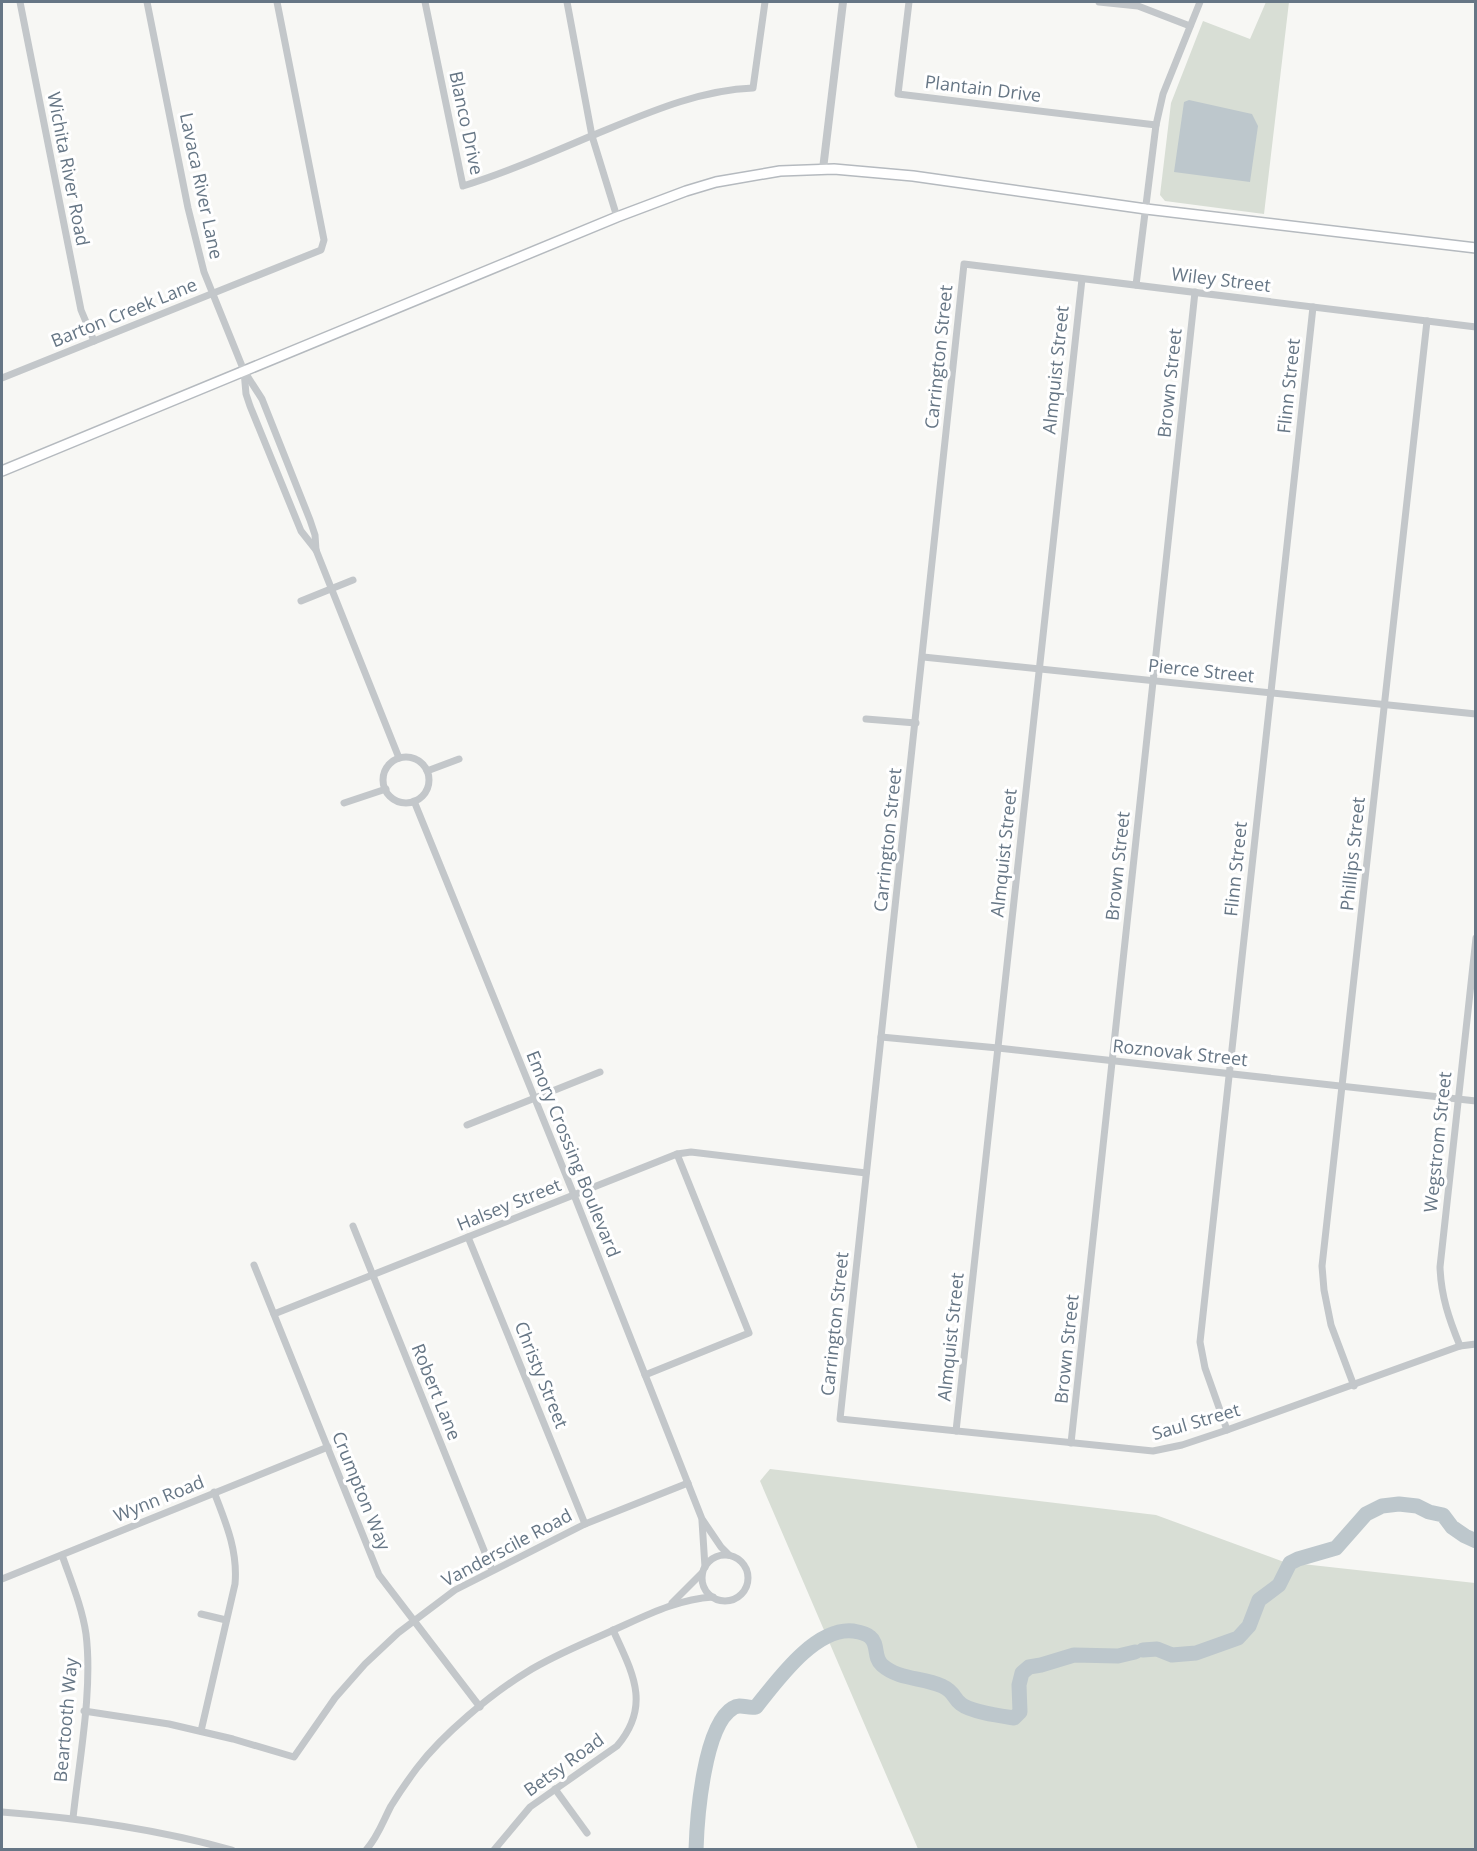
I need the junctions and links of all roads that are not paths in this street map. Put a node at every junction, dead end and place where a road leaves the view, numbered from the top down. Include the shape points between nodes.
1 (20, 2) edge
2 (147, 2) edge
3 (277, 2) edge
4 (425, 2) edge
5 (567, 2) edge
6 (765, 2) edge
7 (843, 2) edge
8 (909, 2) edge
9 (1099, 2) edge
10 (1200, 2) edge
11 (1190, 26) junction
12 (1156, 125) junction
13 (592, 136) junction
14 (823, 169) junction
15 (1146, 209) junction
16 (617, 217) junction
17 (1476, 248) edge
18 (964, 264) joint
19 (1082, 279) junction
20 (1136, 285) junction
21 (1195, 292) junction
22 (213, 293) junction
23 (1313, 307) junction
24 (1427, 321) junction
25 (1476, 327) edge
26 (94, 341) junction
27 (244, 371) junction
28 (2, 378) edge
29 (2, 471) edge
30 (316, 550) junction
31 (353, 580) dead end
32 (332, 589) junction
33 (301, 601) dead end
34 (922, 657) junction
35 (1039, 669) junction
36 (1152, 681) junction
37 (1270, 693) junction
38 (1385, 705) junction
39 (1476, 714) edge
40 (866, 719) dead end
41 (916, 723) junction
42 (399, 758) junction
43 (459, 759) dead end
44 (427, 771) junction
45 (386, 789) junction
46 (414, 801) junction
47 (344, 804) dead end
48 (1476, 938) edge
49 (881, 1037) junction
50 (998, 1048) junction
51 (1113, 1061) junction
52 (600, 1072) dead end
53 (1228, 1074) junction
54 (1343, 1087) junction
55 (535, 1098) junction
56 (1458, 1100) junction
57 (1476, 1101) edge
58 (467, 1125) dead end
59 (677, 1154) junction
60 (866, 1173) junction
61 (574, 1195) junction
62 (352, 1226) dead end
63 (468, 1237) junction
64 (254, 1265) dead end
65 (372, 1275) junction
66 (274, 1314) junction
67 (1476, 1344) edge
68 (1460, 1346) junction
69 (645, 1375) junction
70 (1354, 1386) junction
71 (840, 1419) joint
72 (1227, 1430) junction
73 (956, 1431) junction
74 (1071, 1443) junction
75 (328, 1447) junction
76 (687, 1483) junction
77 (214, 1492) junction
78 (702, 1519) junction
79 (585, 1524) junction
80 (62, 1555) junction
81 (729, 1556) junction
82 (705, 1569) junction
83 (492, 1570) junction
84 (2, 1579) edge
85 (713, 1597) junction
86 (670, 1605) junction
87 (201, 1614) dead end
88 (226, 1620) junction
89 (413, 1621) junction
90 (613, 1630) junction
91 (480, 1707) junction
92 (84, 1711) junction
93 (201, 1731) junction
94 (555, 1789) junction
95 (2, 1812) edge
96 (73, 1818) junction
97 (587, 1833) dead end
98 (373, 1846) edge
99 (232, 1850) edge
100 (366, 1850) edge
101 (494, 1850) edge

1 - 26 street, Wichita River Road via 81,308
2 - 22 street, Lavaca River Lane via 188,208
3 - 22 street, Barton Creek Lane via 324,240 321,250
4 - 13 street, Blanco Drive via 463,186
5 - 13 street
6 - 13 street via 753,88 691,99 639,115
7 - 14 street
8 - 12 street, Plantain Drive via 898,94
9 - 11 street via 1138,6
10 - 11 street
11 - 12 street via 1163,94
12 - 15 street
13 - 16 street
14 - 15 main road via 912,176
14 - 16 main road via 780,171 716,182
15 - 17 main road
15 - 20 street
16 - 27 main road
18 - 19 street, Wiley Street
18 - 34 street, Carrington Street
19 - 20 street, Wiley Street
19 - 35 street, Almquist Street
20 - 21 street, Wiley Street
21 - 23 street, Wiley Street
21 - 36 street, Brown Street
22 - 26 street, Barton Creek Lane
22 - 27 street, Lavaca River Lane
23 - 24 street, Wiley Street
23 - 37 street, Flinn Street
24 - 25 street, Wiley Street
24 - 38 street, Phillips Street
26 - 28 street, Barton Creek Lane
27 - 29 main road
27 - 30 street via 262,399 310,520
27 - 30 street via 250,406 301,531
30 - 32 street
31 - 32 street
32 - 33 street
32 - 42 street
34 - 35 street, Pierce Street
34 - 41 street, Carrington Street
35 - 36 street, Pierce Street
35 - 50 street, Almquist Street
36 - 37 street, Pierce Street
36 - 51 street, Brown Street
37 - 38 street, Pierce Street
37 - 53 street, Flinn Street
38 - 39 street, Pierce Street
38 - 54 street, Phillips Street
40 - 41 street
41 - 49 street, Carrington Street
42 - 44 street via 414,759
42 - 45 street via 384,773
43 - 44 street
44 - 46 street via 426,791
45 - 46 street via 393,799
45 - 47 street
46 - 55 street, Emory Crossing Boulevard
48 - 56 street, Wegstrom Street
49 - 50 street, Roznovak Street
49 - 60 street, Carrington Street
50 - 51 street, Roznovak Street
50 - 73 street, Almquist Street
51 - 53 street, Roznovak Street
51 - 74 street, Brown Street
52 - 55 street
53 - 54 street, Roznovak Street
53 - 72 street, Flinn Street via 1200,1342
54 - 56 street, Roznovak Street
54 - 70 street, Phillips Street via 1322,1266 1331,1325
55 - 58 street
55 - 61 street, Emory Crossing Boulevard
56 - 57 street, Roznovak Street
56 - 68 street, Wegstrom Street via 1440,1267 1441,1290
59 - 60 street, Halsey Street via 691,1152
59 - 61 street, Halsey Street
59 - 69 street via 749,1334
60 - 71 street, Carrington Street
61 - 63 street, Halsey Street
61 - 69 street, Emory Crossing Boulevard
62 - 65 street, Robert Lane
63 - 65 street, Halsey Street
63 - 79 street, Christy Street
64 - 66 street, Crumpton Way
65 - 66 street, Halsey Street
65 - 83 street, Robert Lane
66 - 75 street, Crumpton Way
67 - 68 street, Saul Street
68 - 70 street, Saul Street
69 - 76 street, Emory Crossing Boulevard
70 - 72 street, Saul Street
71 - 73 street, Saul Street
72 - 74 street, Saul Street via 1153,1451
73 - 74 street, Saul Street
75 - 77 street, Wynn Road
75 - 89 street, Crumpton Way via 379,1575
76 - 78 street, Emory Crossing Boulevard
76 - 79 street, Vanderscile Road
77 - 80 street, Wynn Road
77 - 88 street via 235,1558 235,1584
78 - 81 street
78 - 82 street
79 - 83 street, Vanderscile Road
80 - 84 street, Wynn Road
80 - 92 street, Beartooth Way via 86,1635 88,1678
81 - 82 street via 715,1558
81 - 85 street via 744,1566 746,1588 732,1600
82 - 85 street via 703,1583
82 - 86 street
83 - 89 street, Vanderscile Road via 455,1590
85 - 86 street
86 - 90 street
87 - 88 street
88 - 93 street
89 - 91 street, Crumpton Way
89 - 93 street, Vanderscile Road via 342,1689 294,1757
90 - 91 street via 527,1672
90 - 94 street, Betsy Road via 636,1688 631,1723 617,1746
91 - 98 street via 418,1767 392,1805
92 - 93 street
92 - 96 street, Beartooth Way
94 - 97 street
94 - 101 street, Betsy Road via 530,1807
95 - 96 street
96 - 99 street via 136,1827
98 - 100 street

